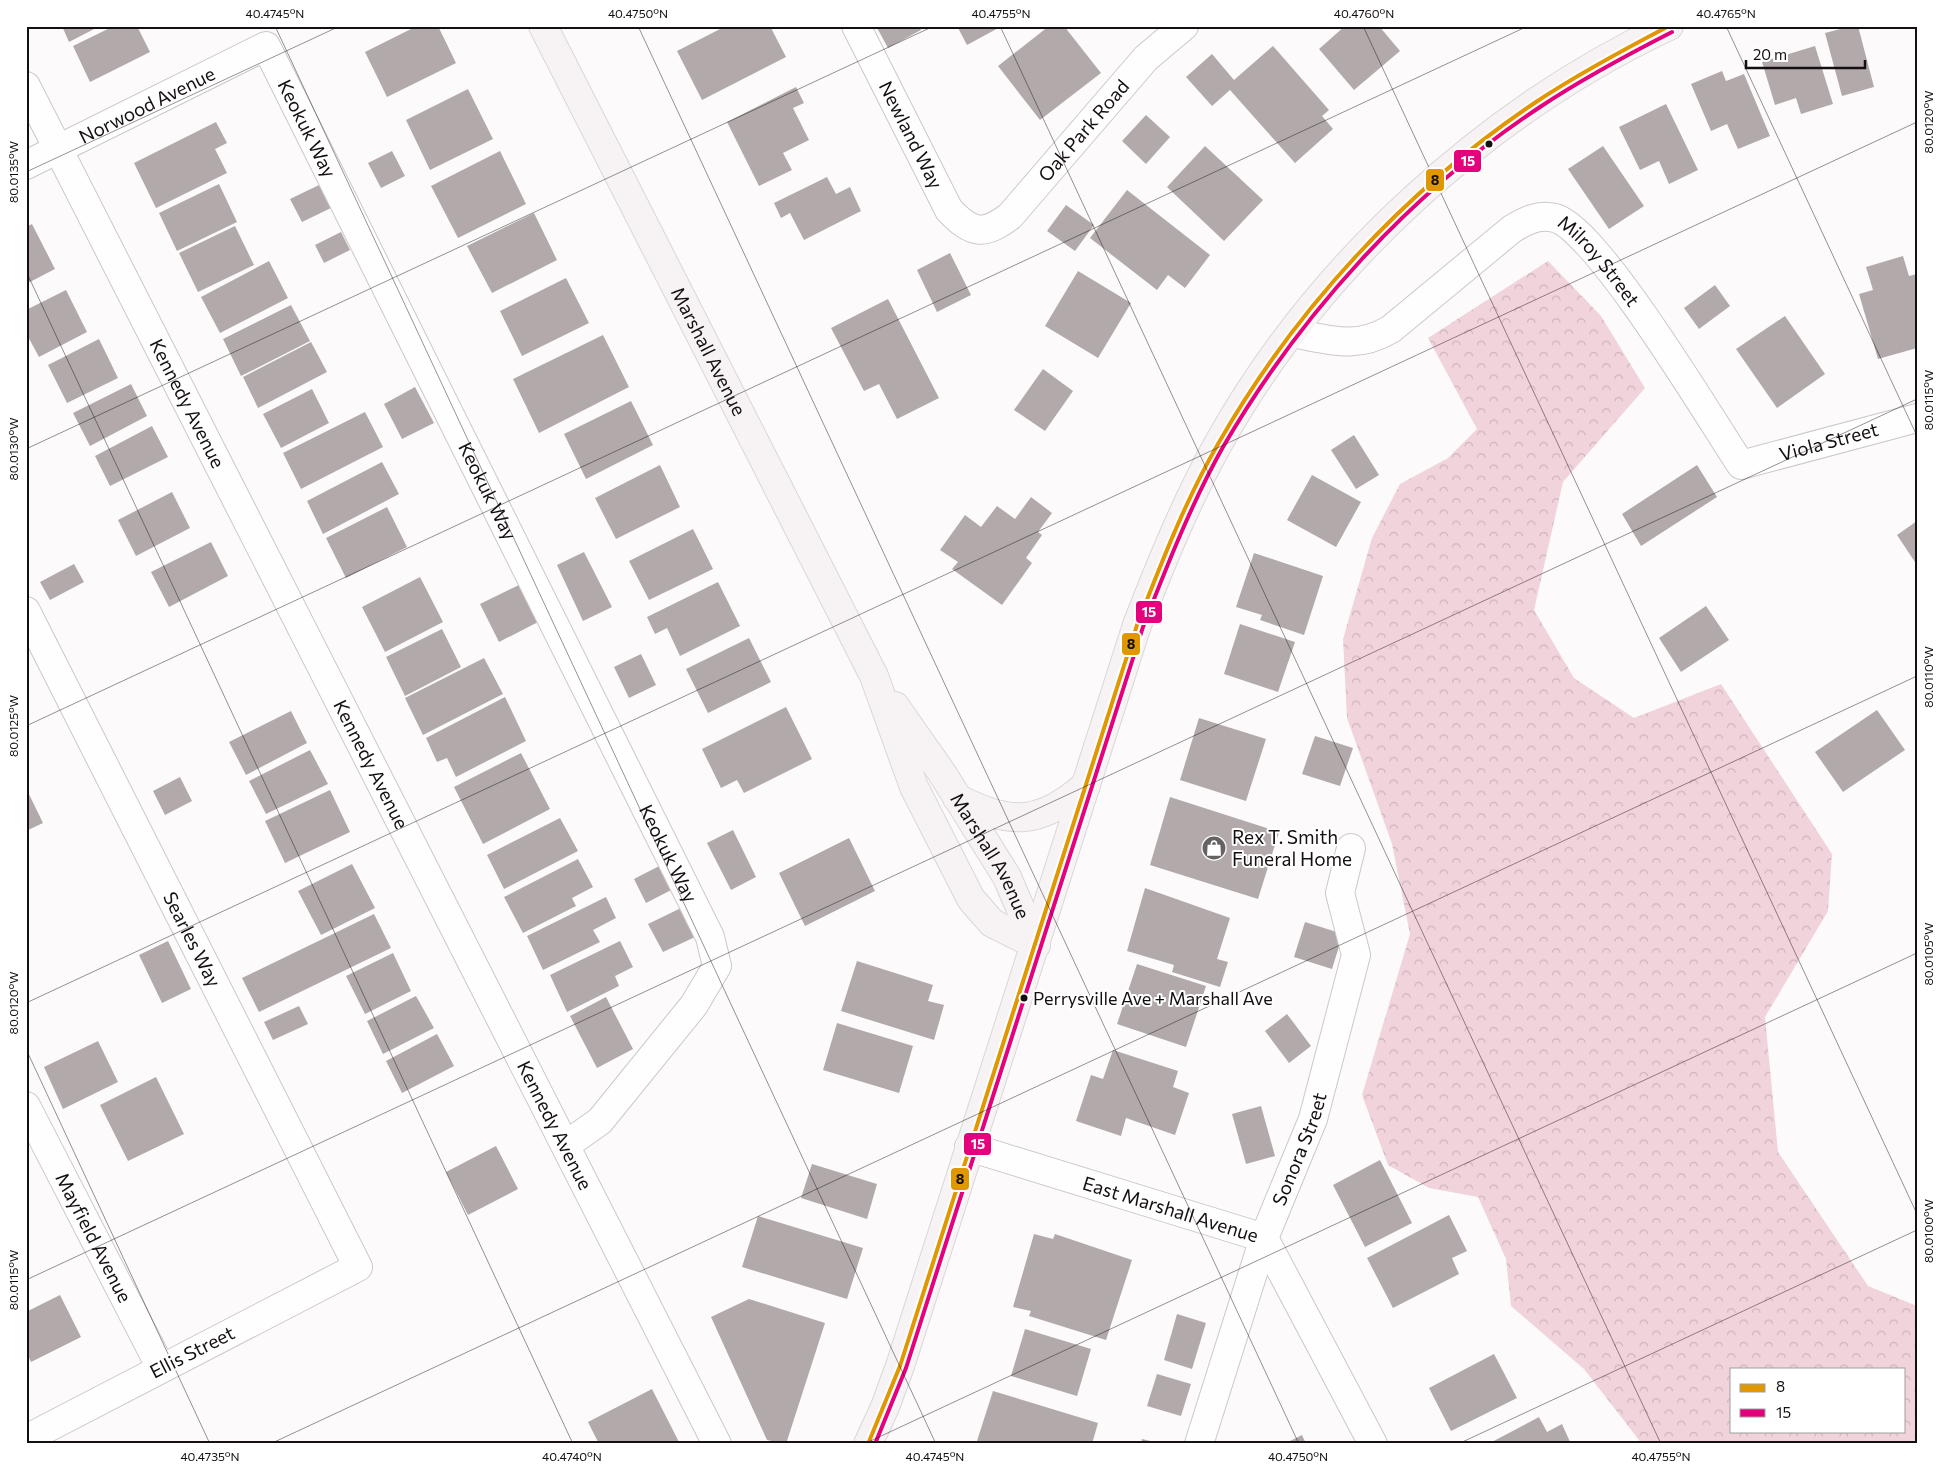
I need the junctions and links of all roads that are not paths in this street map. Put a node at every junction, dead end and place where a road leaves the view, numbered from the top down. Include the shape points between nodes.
1 (543, 26) edge
2 (856, 26) edge
3 (1184, 26) edge
4 (1669, 26) edge
5 (266, 46) joint
6 (26, 86) edge
7 (58, 149) junction
8 (26, 164) edge
9 (980, 231) joint
10 (1293, 333) junction
11 (1916, 420) edge
12 (1741, 465) joint
13 (26, 611) edge
14 (874, 676) junction
15 (1086, 784) junction
16 (957, 798) junction
17 (1351, 848) dead end
18 (1036, 945) junction
19 (26, 1106) edge
20 (566, 1145) junction
21 (969, 1147) junction
22 (1264, 1238) junction
23 (358, 1267) joint
24 (161, 1368) junction
25 (26, 1439) edge
26 (717, 1444) edge
27 (868, 1444) edge
28 (1199, 1444) edge
29 (1372, 1444) edge

1 - 14 main road, Marshall Avenue
2 - 9 street, Newland Way via 949,210 962,224
3 - 9 street, Oak Park Road via 1146,58 1010,216 996,227
4 - 10 main road via 1594,65 1480,142 1377,236 1332,284
5 - 7 street, Norwood Avenue
5 - 20 street, Keokuk Way via 710,937 717,966 694,1005 600,1121
6 - 7 street, Kennedy Avenue
7 - 8 street, Norwood Avenue
7 - 20 street, Kennedy Avenue
10 - 12 street, Milroy Street via 1344,342 1378,337 1512,229 1541,216 1556,218 1569,226 1610,270
10 - 15 main road via 1219,443 1186,506 1137,624
11 - 12 street, Viola Street
13 - 23 street, Searles Way
14 - 16 main road, Marshall Avenue
14 - 18 main road, Marshall Avenue via 914,787 971,899 992,923
15 - 16 main road via 1055,809 1023,817 993,815
15 - 18 main road
16 - 18 main road, Marshall Avenue via 1007,878
17 - 22 street, Sonora Street via 1340,893 1356,955 1313,1119
18 - 21 main road
19 - 24 street, Mayfield Avenue
20 - 26 street, Kennedy Avenue
21 - 22 street, East Marshall Avenue
21 - 27 main road via 900,1366
22 - 28 street, Sonora Street
22 - 29 street, East Marshall Avenue
23 - 24 street, Ellis Street
24 - 25 street, Ellis Street

